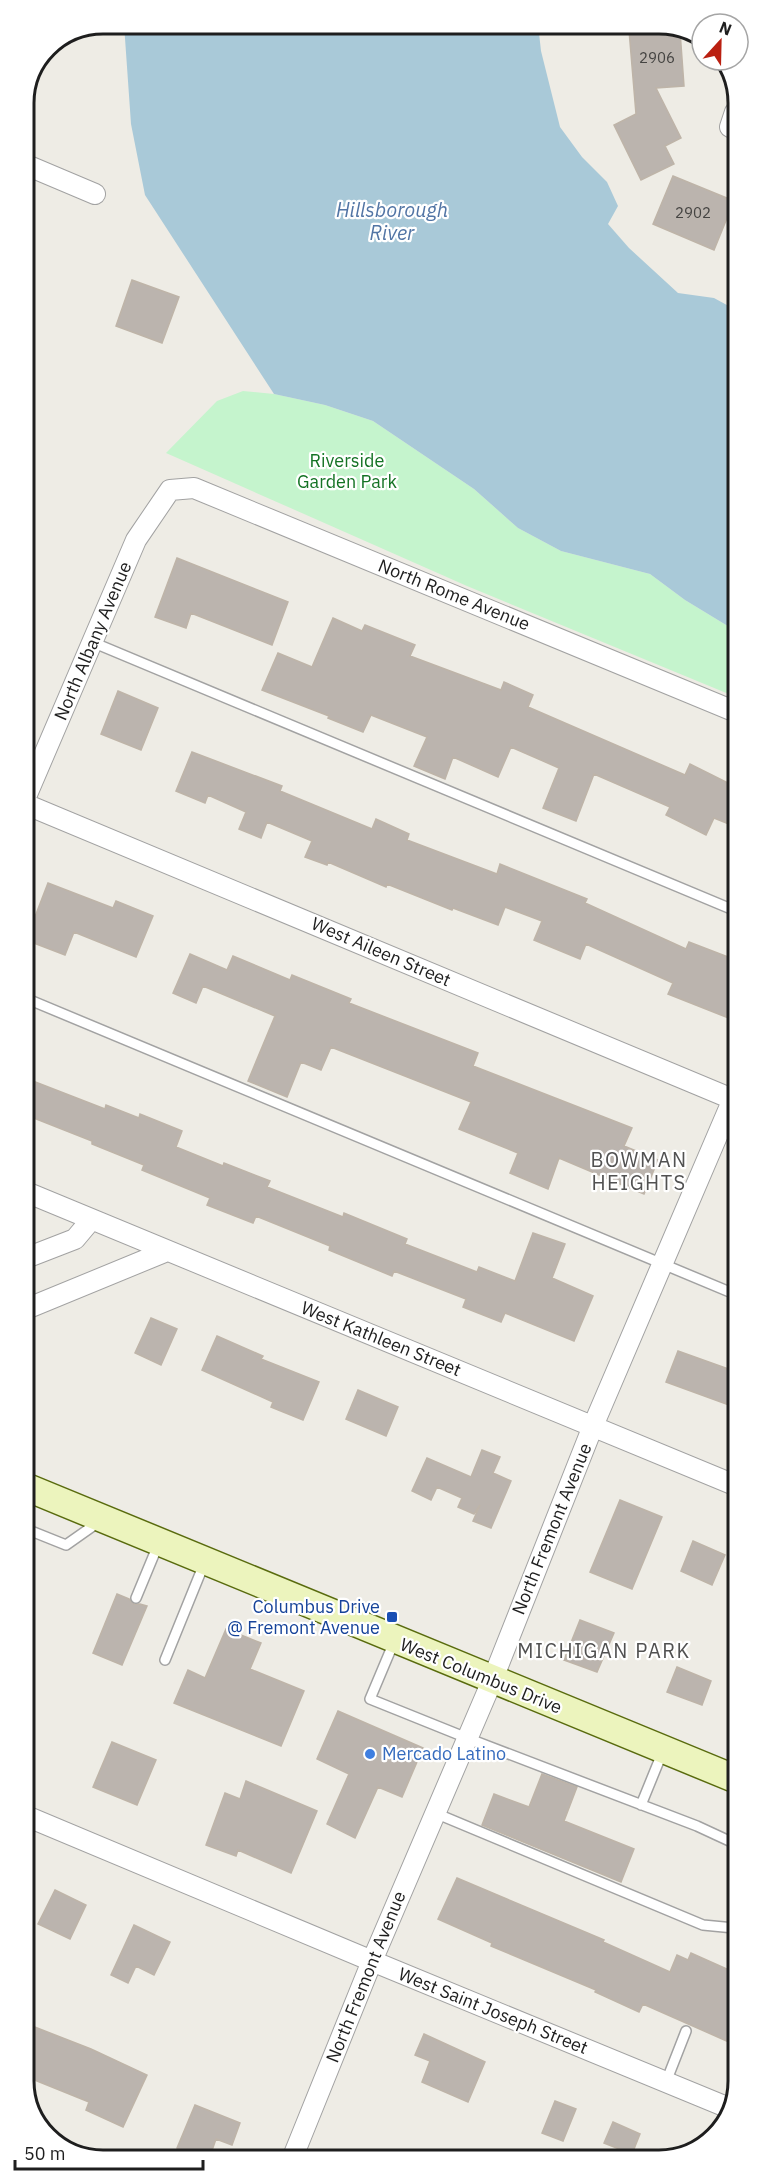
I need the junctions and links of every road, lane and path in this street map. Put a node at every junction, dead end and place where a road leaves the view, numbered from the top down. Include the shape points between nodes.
1 (34, 168) edge
2 (95, 194) dead end
3 (170, 490) joint
4 (92, 642) junction
5 (728, 709) edge
6 (34, 778) edge
7 (34, 808) edge
8 (728, 908) edge
9 (34, 1002) edge
10 (728, 1097) edge
11 (728, 1116) edge
12 (34, 1195) edge
13 (91, 1220) junction
14 (167, 1251) junction
15 (34, 1255) edge
16 (663, 1262) junction
17 (728, 1291) edge
18 (34, 1306) edge
19 (593, 1426) junction
20 (728, 1482) edge
21 (34, 1490) edge
22 (102, 1519) junction
23 (34, 1532) edge
24 (159, 1543) junction
25 (205, 1562) junction
26 (136, 1598) dead end
27 (394, 1640) junction
28 (165, 1660) dead end
29 (492, 1681) junction
30 (467, 1738) junction
31 (663, 1750) junction
32 (728, 1776) edge
33 (641, 1805) junction
34 (435, 1813) junction
35 (34, 1819) edge
36 (728, 1840) edge
37 (728, 1927) edge
38 (372, 1961) junction
39 (686, 2031) dead end
40 (666, 2082) junction
41 (723, 2105) edge
42 (296, 2149) edge

1 - 2 street
3 - 4 street, North Albany Avenue via 136,540
3 - 5 street, North Rome Avenue via 194,488
4 - 6 street, North Albany Avenue
4 - 8 lane
7 - 10 street, West Aileen Street
9 - 16 lane
11 - 16 street, North Fremont Avenue
12 - 13 street, West Kathleen Street
13 - 14 street, West Kathleen Street
13 - 15 street via 75,1239
14 - 18 street
14 - 19 street, West Kathleen Street
16 - 17 lane
16 - 19 street, North Fremont Avenue
19 - 20 street, West Kathleen Street
19 - 29 street, North Fremont Avenue
21 - 22 main road, West Columbus Drive
22 - 23 lane via 66,1545
22 - 24 main road, West Columbus Drive
24 - 25 main road, West Columbus Drive
24 - 26 lane
25 - 27 main road, West Columbus Drive
25 - 28 lane
27 - 29 main road, West Columbus Drive
27 - 30 lane via 370,1699
29 - 30 street, North Fremont Avenue
29 - 31 main road, West Columbus Drive
30 - 33 lane
30 - 34 street, North Fremont Avenue
31 - 32 main road, West Columbus Drive
31 - 33 lane
33 - 36 lane
34 - 37 lane via 703,1925
34 - 38 street, North Fremont Avenue
35 - 38 street, West Saint Joseph Street
38 - 40 street, West Saint Joseph Street
38 - 42 street, North Fremont Avenue
39 - 40 lane
40 - 41 street, West Saint Joseph Street

